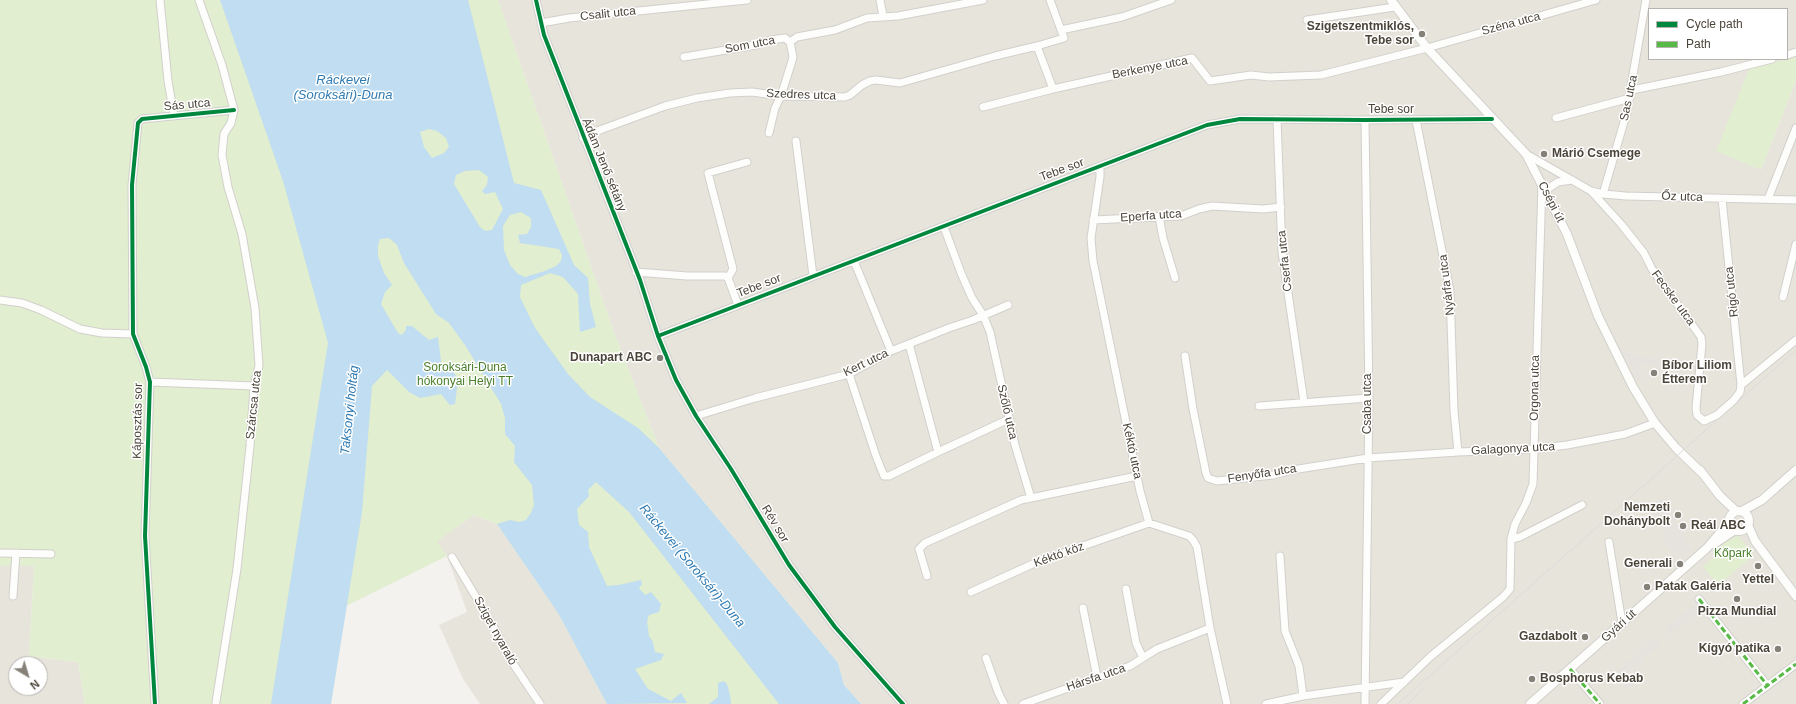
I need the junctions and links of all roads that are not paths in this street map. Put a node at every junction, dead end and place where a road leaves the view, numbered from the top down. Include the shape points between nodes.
1 (160, 0) edge
2 (199, 0) edge
3 (536, 0) edge
4 (747, 0) edge
5 (880, 0) edge
6 (982, 0) edge
7 (1050, 0) edge
8 (1171, 0) edge
9 (1596, 0) edge
10 (1646, 0) edge
11 (1393, 3) edge
12 (883, 16) junction
13 (1308, 20) dead end
14 (541, 23) junction
15 (1061, 30) junction
16 (790, 42) junction
17 (1037, 46) junction
18 (1427, 48) junction
19 (684, 57) dead end
20 (1740, 60) edge
21 (1768, 60) edge
22 (1742, 66) junction
23 (1053, 89) junction
24 (1632, 90) junction
25 (781, 96) junction
26 (1630, 98) junction
27 (983, 107) dead end
28 (234, 110) junction
29 (174, 116) junction
30 (1556, 118) dead end
31 (142, 119) joint
32 (1277, 119) junction
33 (1492, 119) junction
34 (1365, 120) junction
35 (1416, 120) junction
36 (1796, 128) edge
37 (769, 133) dead end
38 (583, 138) junction
39 (796, 141) dead end
40 (1526, 154) junction
41 (747, 162) dead end
42 (1100, 166) junction
43 (1572, 180) junction
44 (1544, 186) junction
45 (1591, 191) junction
46 (1603, 194) junction
47 (1768, 198) junction
48 (1722, 199) junction
49 (1796, 200) edge
50 (1281, 207) junction
51 (1159, 216) junction
52 (1093, 220) junction
53 (944, 227) junction
54 (1796, 244) edge
55 (854, 262) junction
56 (636, 272) junction
57 (813, 276) junction
58 (728, 278) junction
59 (1175, 278) dead end
60 (1783, 297) dead end
61 (0, 300) edge
62 (738, 305) junction
63 (1008, 305) dead end
64 (983, 315) junction
65 (134, 334) junction
66 (658, 336) junction
67 (1796, 340) edge
68 (909, 344) junction
69 (891, 351) junction
70 (1185, 356) dead end
71 (849, 374) junction
72 (150, 382) junction
73 (1741, 385) junction
74 (254, 386) junction
75 (1369, 398) junction
76 (1304, 402) junction
77 (1259, 406) dead end
78 (696, 416) junction
79 (1009, 419) junction
80 (1655, 423) junction
81 (1534, 449) junction
82 (938, 452) junction
83 (1458, 452) junction
84 (1368, 458) junction
85 (1796, 470) edge
86 (1137, 476) junction
87 (1031, 498) junction
88 (1762, 500) junction
89 (1582, 505) dead end
90 (1734, 515) junction
91 (1748, 522) junction
92 (1149, 523) junction
93 (1738, 530) junction
94 (1511, 539) junction
95 (1755, 541) junction
96 (1608, 542) dead end
97 (1707, 548) junction
98 (0, 553) edge
99 (16, 553) junction
100 (50, 554) dead end
101 (1280, 556) dead end
102 (452, 557) dead end
103 (927, 576) dead end
104 (1126, 589) dead end
105 (971, 592) dead end
106 (13, 596) dead end
107 (1796, 596) edge
108 (1699, 599) dead end
109 (1083, 608) dead end
110 (1622, 623) junction
111 (1210, 628) junction
112 (986, 658) dead end
113 (1143, 658) junction
114 (1796, 664) edge
115 (1570, 669) junction
116 (1098, 677) junction
117 (1404, 682) junction
118 (1768, 685) junction
119 (1365, 688) junction
120 (1303, 696) junction
121 (216, 702) dead end
122 (155, 704) edge
123 (540, 704) edge
124 (903, 704) edge
125 (1004, 704) edge
126 (1023, 704) edge
127 (1227, 704) edge
128 (1266, 704) edge
129 (1365, 704) edge
130 (1381, 704) edge
131 (1530, 704) edge
132 (1600, 704) edge
133 (1743, 704) edge

1 - 29 street
2 - 28 street via 222,65
3 - 14 street, Ádám Jenő sétány
4 - 14 street, Csalit utca
5 - 12 street
6 - 12 street, Som utca via 898,16
7 - 15 street
8 - 15 street via 1122,17
9 - 18 street, Széna utca
10 - 24 street, Sas utca
11 - 13 street
11 - 18 street, Csépi út
12 - 16 street, Som utca via 867,18 835,30 797,37
14 - 38 street, Ádám Jenő sétány
15 - 17 street, Szedres utca via 1064,38
16 - 19 street, Som utca via 785,38
16 - 25 street via 793,56
17 - 23 street
17 - 25 street, Szedres utca via 900,83 870,81 845,96
18 - 23 street, Berkenye utca via 1321,75 1269,78 1251,75 1210,81 1192,58
18 - 33 street, Csépi út
20 - 22 street
21 - 22 street
22 - 24 street
23 - 27 street, Berkenye utca
24 - 26 street, Sas utca
25 - 37 street via 775,108
25 - 38 street, Szedres utca via 744,92 697,98 665,106
26 - 30 street
26 - 46 street, Sas utca
28 - 29 street, Sás utca
28 - 74 street, Szárcsa utca via 231,123 224,134 222,155 228,187 242,234 255,308 259,366
29 - 31 street, Sás utca
31 - 65 street, Káposztás sor via 138,123 132,185
32 - 34 street, Tebe sor
32 - 42 street, Tebe sor via 1240,119 1207,125
32 - 50 street, Cserfa utca
33 - 35 street, Tebe sor
33 - 40 street, Csépi út
34 - 35 street, Tebe sor
34 - 75 street, Csaba utca
35 - 83 street, Nyárfa utca via 1450,291
36 - 47 street
38 - 56 street, Ádám Jenő sétány
39 - 57 street
40 - 43 street, Őz utca
40 - 44 street, Csépi út
41 - 58 street via 708,173 733,269
42 - 52 street, Kéktó utca
42 - 53 street, Tebe sor
43 - 44 street
43 - 45 street, Őz utca
44 - 80 street, Csépi út via 1567,234 1598,316 1633,387
44 - 81 street, Orgona utca
45 - 46 street, Őz utca
45 - 73 street, Fecske utca via 1644,253 1652,269 1701,337 1697,415 1704,421 1718,415 1740,392
46 - 48 street, Őz utca
47 - 48 street, Őz utca
47 - 49 street, Őz utca
48 - 73 street, Rigó utca
50 - 51 street, Eperfa utca via 1262,209 1212,206 1181,216
50 - 76 street, Cserfa utca via 1284,271
51 - 52 street, Eperfa utca
51 - 59 street
52 - 86 street, Kéktó utca via 1091,238 1096,279
53 - 55 street, Tebe sor
53 - 64 street, Szőlő utca via 972,298
54 - 60 street
55 - 57 street, Tebe sor
55 - 69 street
56 - 58 street
56 - 66 street, Ádám Jenő sétány
57 - 62 street, Tebe sor
58 - 62 street
61 - 65 street via 22,303 80,329
62 - 66 street, Tebe sor
63 - 64 street, Kert utca
64 - 68 street, Kert utca
64 - 79 street, Szőlő utca via 995,352
65 - 72 street, Káposztás sor
66 - 78 street, Rév sor via 676,380
67 - 73 street
68 - 69 street, Kert utca
68 - 82 street
69 - 71 street, Kert utca
70 - 84 street, Fenyőfa utca via 1193,410 1208,478 1211,480 1273,475
71 - 78 street, Kert utca
71 - 82 street via 884,476 889,476
72 - 74 street
72 - 122 street, Káposztás sor via 145,536
74 - 121 street, Szárcsa utca via 243,518
75 - 76 street
75 - 84 street, Csaba utca
76 - 77 street
78 - 124 street, Rév sor via 789,565 835,627
79 - 82 street
79 - 87 street, Szőlő utca
80 - 81 street, Galagonya utca via 1606,439
80 - 90 street, Csépi út via 1680,445
81 - 83 street, Galagonya utca
81 - 94 street, Orgona utca via 1533,484
83 - 84 street, Galagonya utca
84 - 119 street, Csaba utca
85 - 88 street, Gyári út
86 - 87 street
86 - 92 street, Kéktó utca
87 - 103 street via 925,543 919,549
88 - 90 street, Gyári út
88 - 91 street, Gyári út
89 - 94 street via 1520,538
90 - 91 street via 1746,515
90 - 93 street via 1731,527
90 - 97 street, Gyári út
91 - 93 street, Gyári út
91 - 95 street
92 - 105 street, Kéktó köz via 1037,562
92 - 111 street via 1182,533 1193,540 1197,547
93 - 95 street
93 - 97 street, Gyári út
94 - 117 street, Orgona utca via 1510,588 1503,597 1430,657
95 - 107 street
96 - 110 street
97 - 110 street, Gyári út
98 - 99 street
99 - 100 street
99 - 106 street
101 - 120 street via 1285,631 1299,666
102 - 123 street, Sziget nyaraló via 512,662
104 - 113 street via 1136,644
108 - 118 street
109 - 116 street
110 - 115 street, Gyári út
111 - 113 street, Hársfa utca via 1157,649
111 - 127 street
112 - 125 street
113 - 116 street, Hársfa utca via 1130,666
114 - 118 street
115 - 131 street, Gyári út
115 - 132 street
116 - 126 street, Hársfa utca
117 - 119 street
117 - 130 street
118 - 133 street
119 - 120 street
119 - 129 street, Csaba utca
120 - 128 street

